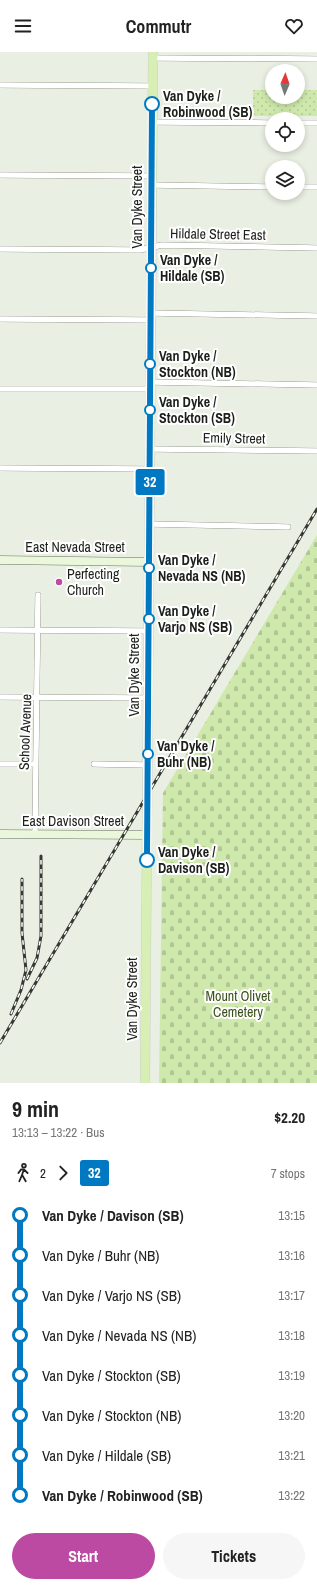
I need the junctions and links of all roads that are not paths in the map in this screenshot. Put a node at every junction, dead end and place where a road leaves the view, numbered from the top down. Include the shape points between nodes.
1 (153, 55) edge
2 (317, 60) edge
3 (0, 85) edge
4 (152, 86) junction
5 (152, 122) junction
6 (265, 123) edge
7 (305, 123) edge
8 (317, 123) edge
9 (0, 176) edge
10 (152, 176) junction
11 (152, 186) junction
12 (265, 187) edge
13 (305, 187) edge
14 (317, 187) edge
15 (151, 247) junction
16 (317, 248) edge
17 (0, 249) edge
18 (151, 316) junction
19 (317, 316) edge
20 (0, 319) edge
21 (317, 385) edge
22 (150, 386) junction
23 (0, 389) edge
24 (150, 449) junction
25 (317, 451) edge
26 (0, 468) edge
27 (150, 469) junction
28 (149, 524) junction
29 (288, 527) dead end
30 (0, 560) edge
31 (149, 562) junction
32 (38, 595) dead end
33 (0, 630) edge
34 (38, 630) junction
35 (148, 631) junction
36 (0, 697) edge
37 (36, 697) junction
38 (148, 698) junction
39 (0, 764) edge
40 (36, 764) junction
41 (94, 764) dead end
42 (148, 765) junction
43 (0, 834) edge
44 (35, 834) junction
45 (147, 835) junction
46 (145, 1083) edge

1 - 2 street
1 - 4 main road, Van Dyke Street
3 - 4 street
4 - 5 main road, Van Dyke Street
5 - 6 street
5 - 10 main road, Van Dyke Street
7 - 8 street
9 - 10 street
10 - 11 main road, Van Dyke Street
11 - 12 street
11 - 15 main road, Van Dyke Street
13 - 14 street
15 - 16 street, Hildale Street East via 162,245
15 - 17 street, Hildale Street East via 140,250
15 - 18 main road, Van Dyke Street
18 - 19 street
18 - 20 street
18 - 22 main road, Van Dyke Street
21 - 22 street
22 - 23 street
22 - 24 main road, Van Dyke Street
24 - 25 street, Emily Street
24 - 27 main road, Van Dyke Street
26 - 27 street
27 - 28 main road, Van Dyke Street
28 - 29 street
28 - 31 main road, Van Dyke Street
30 - 31 street, East Nevada Street
31 - 35 main road, Van Dyke Street
32 - 34 street, School Avenue
33 - 34 street
34 - 35 street
34 - 37 street, School Avenue
35 - 38 main road, Van Dyke Street
36 - 37 street
37 - 38 street
37 - 40 street, School Avenue
38 - 42 main road, Van Dyke Street
39 - 40 street
40 - 44 street, School Avenue
41 - 42 street
42 - 45 main road, Van Dyke Street
43 - 44 street, East Davison Street
44 - 45 street, East Davison Street
45 - 46 main road, Van Dyke Street

